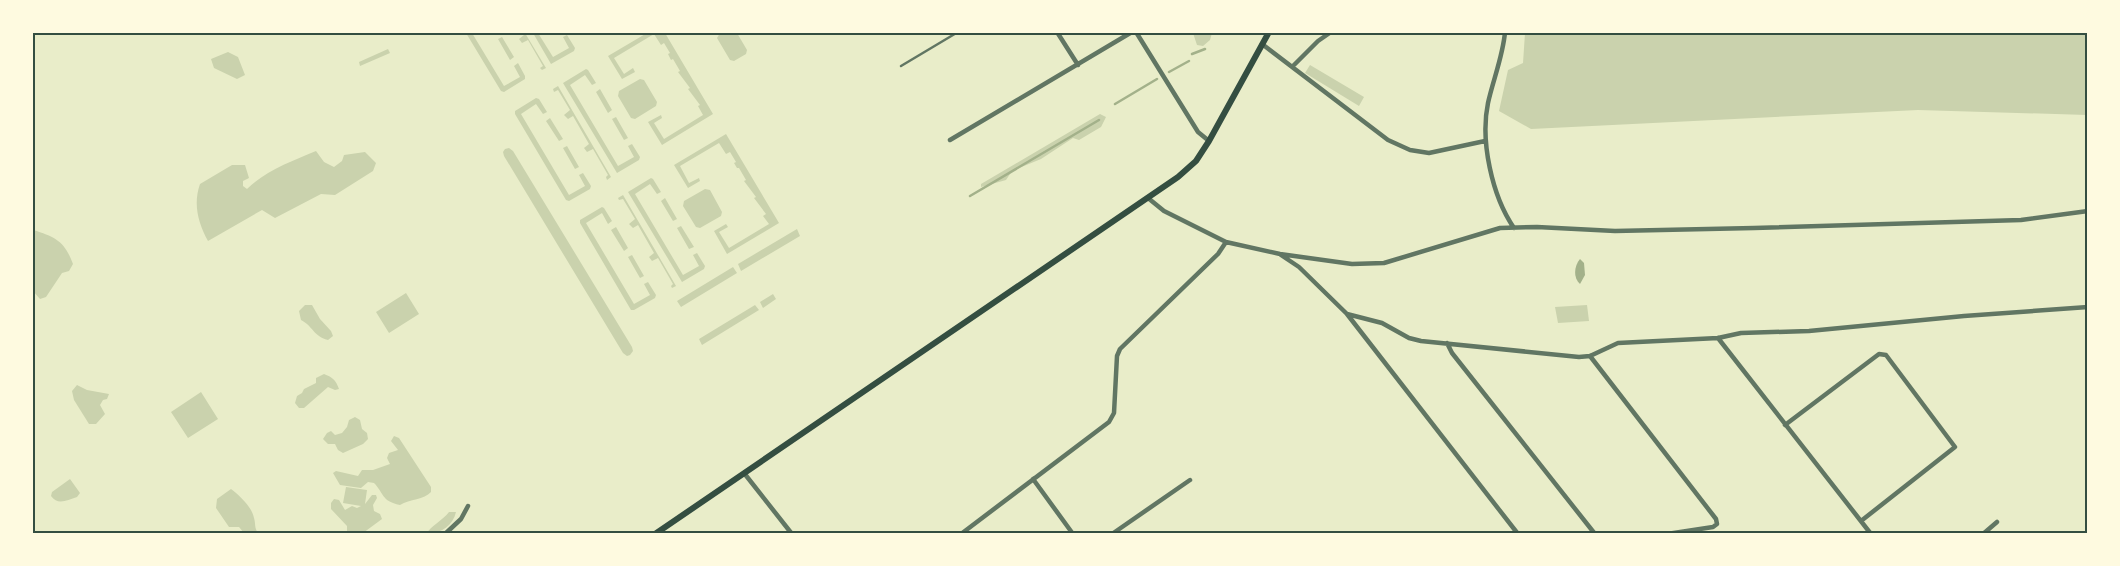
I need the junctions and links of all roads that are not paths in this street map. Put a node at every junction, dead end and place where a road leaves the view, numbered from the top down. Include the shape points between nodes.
1 (958, 32) edge
2 (1057, 32) edge
3 (1132, 32) edge
4 (1136, 32) edge
5 (1269, 32) edge
6 (1331, 32) edge
7 (1505, 32) edge
8 (1262, 44) junction
9 (1078, 65) junction
10 (901, 66) dead end
11 (1292, 67) junction
12 (950, 140) dead end
13 (1209, 141) junction
14 (1485, 141) junction
15 (1148, 198) junction
16 (2088, 211) edge
17 (1514, 228) junction
18 (1226, 242) junction
19 (1280, 254) junction
20 (2088, 307) edge
21 (1348, 314) junction
22 (1718, 338) junction
23 (1447, 343) junction
24 (1590, 356) junction
25 (1786, 425) junction
26 (744, 472) junction
27 (1033, 479) junction
28 (1190, 480) dead end
29 (468, 506) dead end
30 (1862, 521) junction
31 (1997, 522) dead end
32 (445, 534) edge
33 (655, 534) edge
34 (792, 534) edge
35 (961, 534) edge
36 (1073, 534) edge
37 (1112, 534) edge
38 (1518, 534) edge
39 (1595, 534) edge
40 (1667, 534) edge
41 (1871, 534) edge
42 (1983, 534) edge

1 - 10 lane
2 - 9 street
3 - 9 street
4 - 13 street via 1198,132
5 - 8 main road
6 - 11 street
7 - 14 street via 1488,106
8 - 11 street
8 - 13 main road
9 - 12 street
11 - 14 street via 1388,140 1410,150 1429,153
13 - 15 main road via 1196,160 1178,177
14 - 17 street via 1495,183 1506,216
15 - 18 street via 1164,210
15 - 26 main road
16 - 17 street via 2021,220 1764,228 1615,231
17 - 19 street via 1473,235 1384,263 1352,264
18 - 19 street
18 - 27 street via 1218,254 1120,349 1114,413 1109,422
19 - 21 street via 1299,267
20 - 22 street via 1741,333
21 - 23 street via 1382,323 1409,338
21 - 38 street
22 - 24 street via 1618,343
22 - 25 street
23 - 24 street
23 - 39 street
24 - 40 street via 1716,519 1717,524 1713,527
25 - 30 street
25 - 30 street via 1879,354 1886,355 1955,447
26 - 33 main road
26 - 34 street
27 - 35 street
27 - 36 street
28 - 37 street
29 - 32 street via 461,519
30 - 41 street
31 - 42 street

